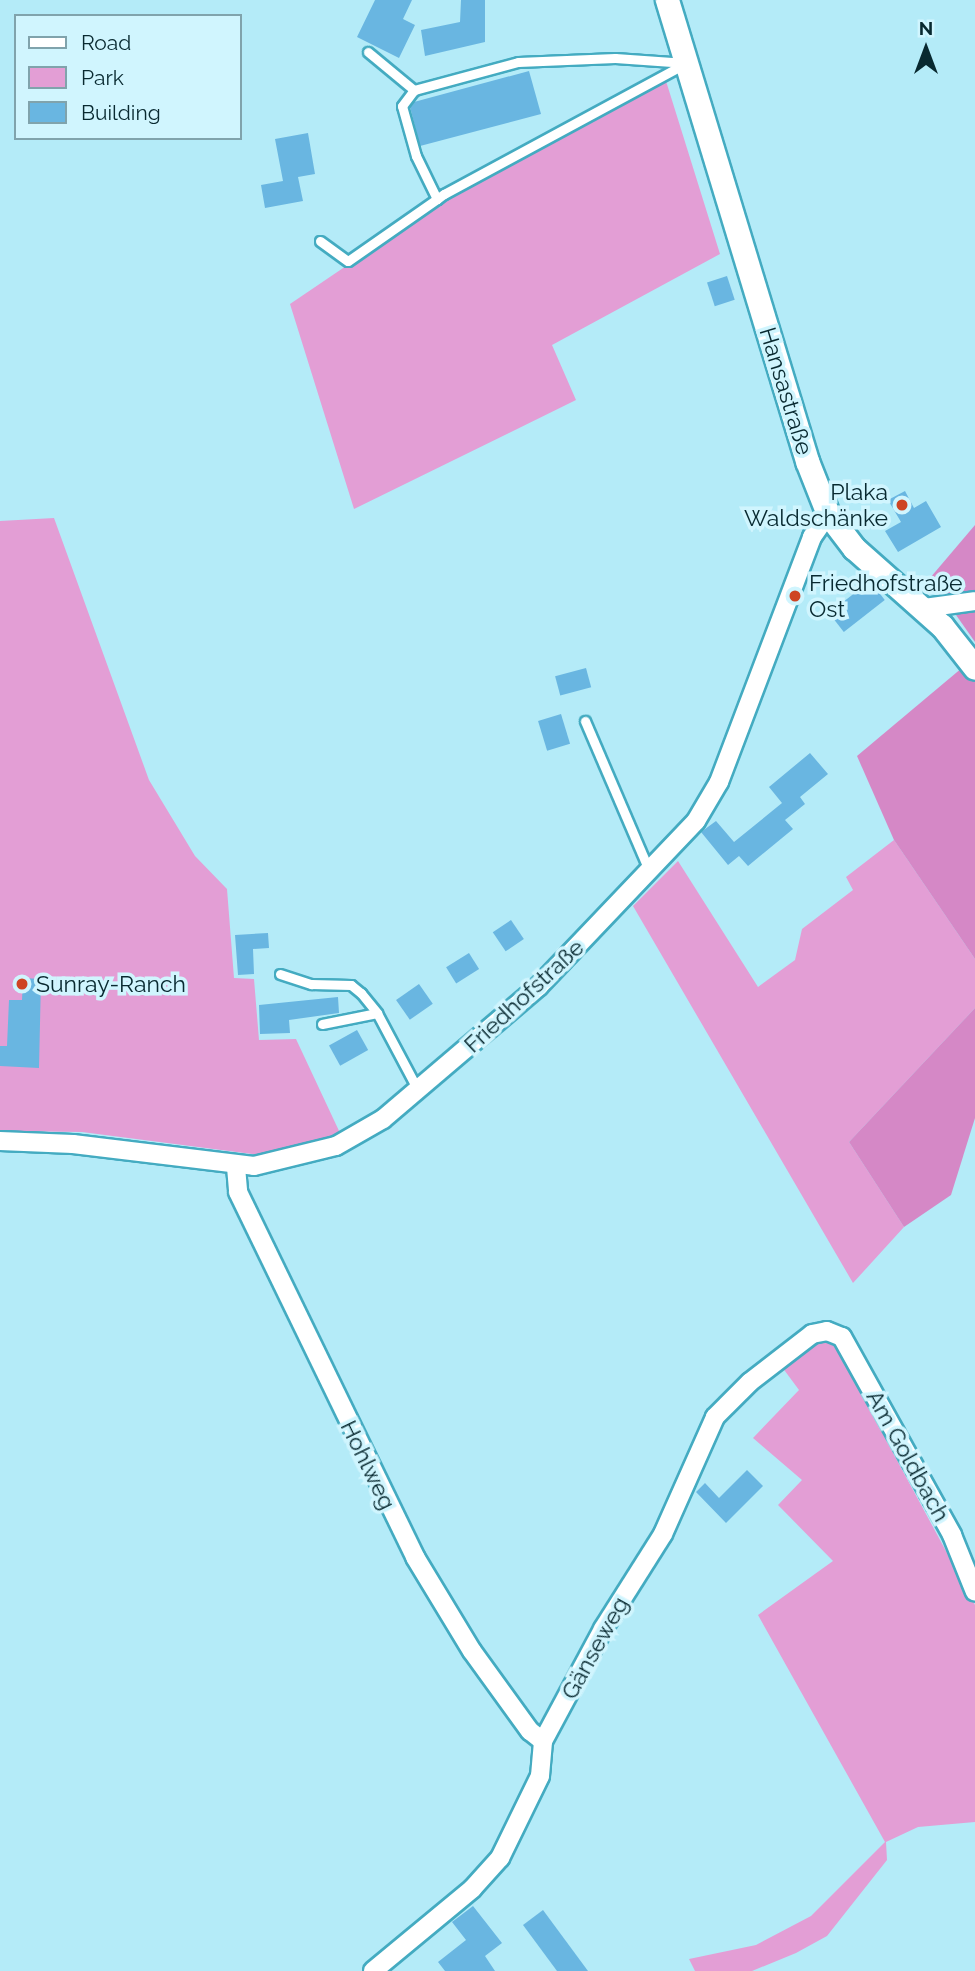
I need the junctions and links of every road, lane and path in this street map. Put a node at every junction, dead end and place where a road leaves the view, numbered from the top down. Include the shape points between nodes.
1 (667, 0) edge
2 (368, 52) dead end
3 (686, 62) junction
4 (414, 90) junction
5 (437, 199) junction
6 (320, 241) dead end
7 (828, 514) junction
8 (975, 601) edge
9 (924, 608) junction
10 (975, 668) edge
11 (585, 721) dead end
12 (650, 872) junction
13 (280, 974) dead end
14 (377, 1013) junction
15 (322, 1024) dead end
16 (418, 1090) junction
17 (0, 1141) edge
18 (236, 1167) junction
19 (827, 1331) joint
20 (975, 1592) edge
21 (543, 1741) junction
22 (373, 1971) edge

1 - 3 street, Hansastraße
2 - 4 lane
3 - 4 lane via 615,58 517,62
3 - 5 lane
3 - 7 street, Hansastraße via 807,461
4 - 5 lane via 402,106 416,156
5 - 6 lane via 348,261
7 - 9 street, Hansastraße via 853,548
7 - 12 street, Friedhofstraße via 811,537 710,799 681,840
8 - 9 street
9 - 10 street, Hansastraße
11 - 12 lane
12 - 16 street, Friedhofstraße via 538,986
13 - 14 lane via 311,984 351,985
14 - 15 lane
14 - 16 lane
16 - 18 street, Friedhofstraße via 383,1119 336,1146 277,1163
17 - 18 street, Friedhofstraße via 74,1144
18 - 21 street, Hohlweg via 238,1192 415,1557 472,1651 530,1731
19 - 20 street, Am Goldbach via 842,1337 952,1535
19 - 21 street, Gänseweg via 812,1335 750,1381 715,1417 663,1534 603,1629
21 - 22 street, Gänseweg via 540,1776 500,1858 472,1889

